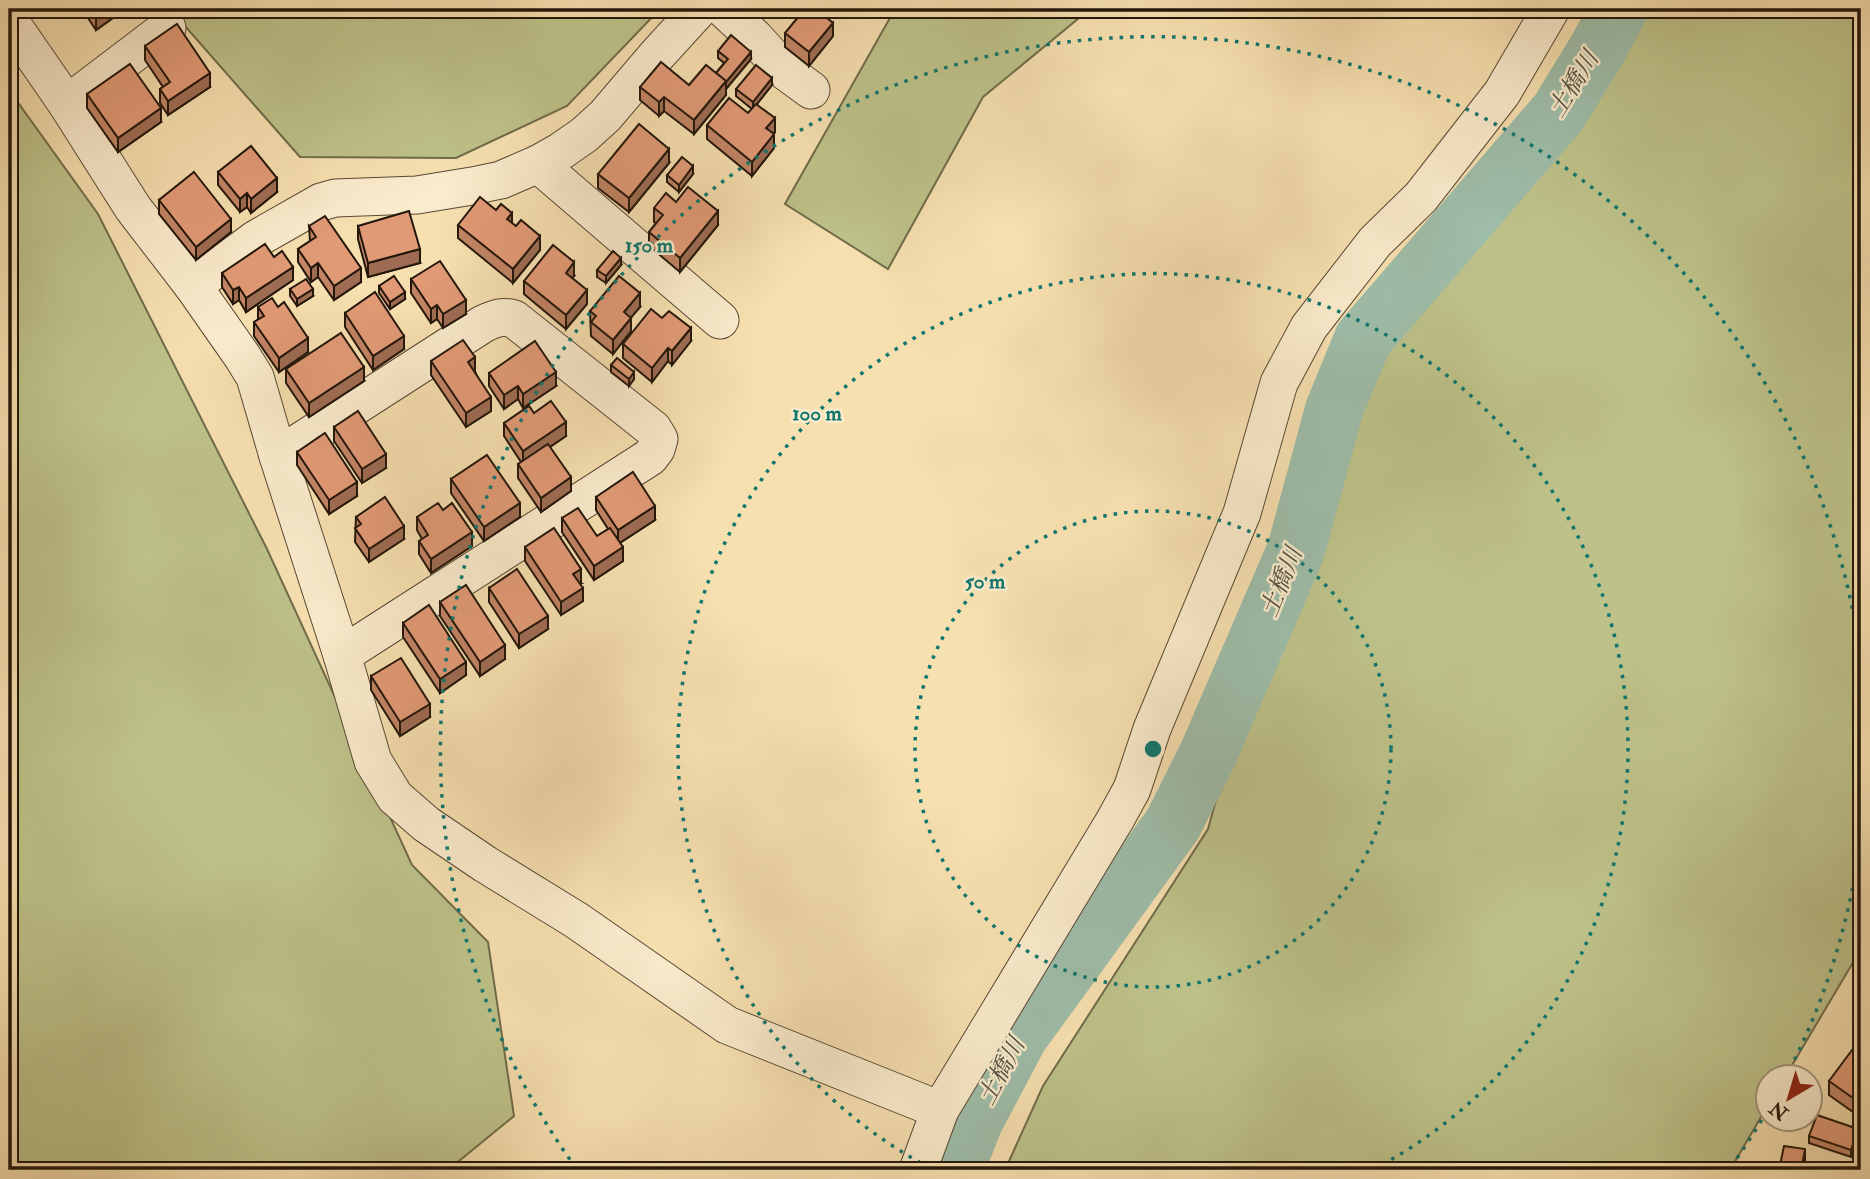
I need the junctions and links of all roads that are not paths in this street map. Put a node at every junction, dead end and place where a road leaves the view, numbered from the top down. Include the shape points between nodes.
1 (699, 9) edge
2 (724, 9) edge
3 (1550, 9) edge
4 (9, 20) edge
5 (167, 29) edge
6 (811, 90) dead end
7 (67, 104) junction
8 (538, 164) junction
9 (193, 286) junction
10 (720, 320) dead end
11 (278, 456) junction
12 (342, 655) junction
13 (940, 1110) junction
14 (918, 1170) edge

1 - 8 street via 605,116
2 - 6 street via 785,71
3 - 13 street via 1502,93 1422,197 1375,243 1308,327 1279,383 1242,513 1152,729 1132,789
4 - 7 street
5 - 7 street
7 - 9 street via 133,208
8 - 9 street via 472,186 321,202 256,239
8 - 10 street
9 - 11 street via 255,377
11 - 12 street
11 - 12 street via 482,324 505,316 653,429 659,439 650,457
12 - 13 street via 373,761 395,797 426,824 727,1025
13 - 14 street

